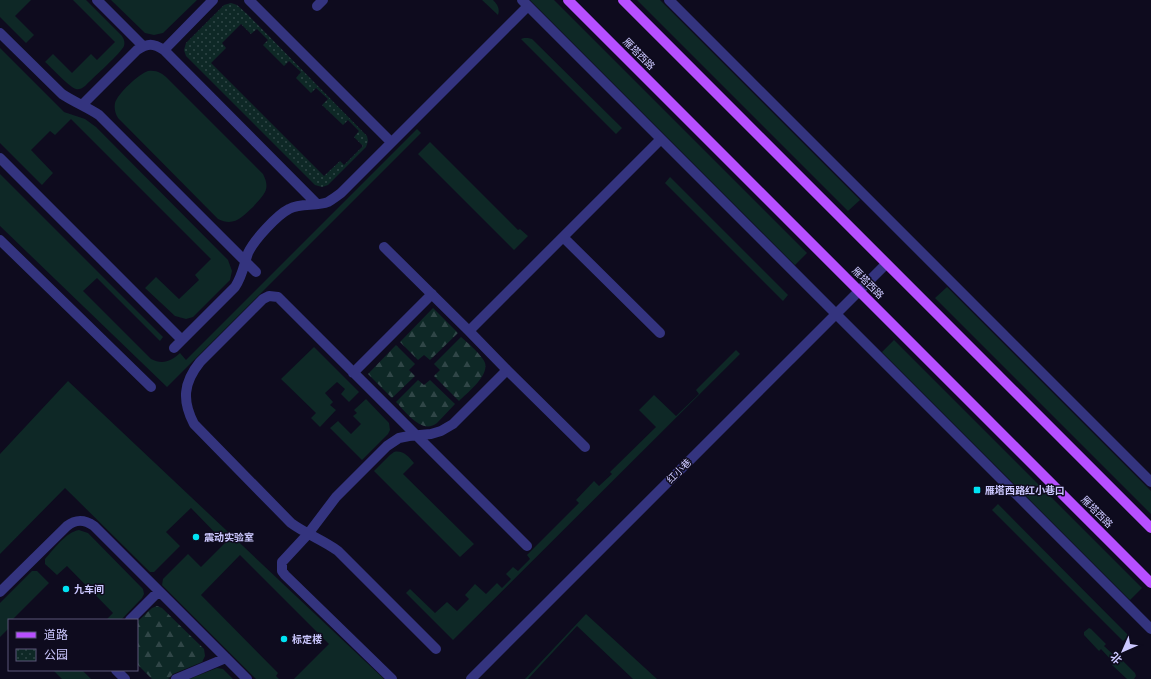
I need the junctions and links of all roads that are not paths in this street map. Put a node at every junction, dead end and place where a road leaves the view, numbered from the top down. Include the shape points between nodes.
1 (97, 0) edge
2 (213, 0) edge
3 (248, 0) edge
4 (568, 0) edge
5 (623, 0) edge
6 (668, 0) edge
7 (525, 3) edge
8 (0, 33) edge
9 (143, 46) junction
10 (164, 50) junction
11 (82, 105) junction
12 (661, 139) junction
13 (391, 142) junction
14 (0, 158) edge
15 (317, 204) junction
16 (563, 237) junction
17 (0, 240) edge
18 (384, 246) dead end
19 (246, 262) junction
20 (886, 264) junction
21 (256, 272) dead end
22 (859, 291) junction
23 (432, 294) junction
24 (836, 314) junction
25 (469, 331) junction
26 (660, 333) dead end
27 (182, 340) junction
28 (174, 348) dead end
29 (508, 370) junction
30 (353, 373) junction
31 (151, 387) dead end
32 (416, 436) junction
33 (585, 447) dead end
34 (1151, 482) edge
35 (1151, 528) edge
36 (308, 534) junction
37 (527, 546) dead end
38 (1151, 583) edge
39 (159, 591) junction
40 (0, 592) edge
41 (131, 619) edge
42 (1151, 629) edge
43 (436, 649) dead end
44 (226, 658) junction
45 (117, 671) edge
46 (125, 679) edge
47 (176, 679) edge
48 (247, 679) edge
49 (392, 679) edge
50 (471, 679) edge

1 - 9 street
2 - 10 street
3 - 13 street
4 - 22 main road, 雁塔西路
5 - 20 main road
6 - 34 street
7 - 12 street
7 - 13 street
8 - 11 street via 62,94
9 - 10 street via 157,46
9 - 11 street
10 - 15 street
11 - 19 street via 99,115
12 - 16 street
12 - 24 street
13 - 15 street via 334,198
14 - 27 street
15 - 19 street via 292,207 282,214 256,239
16 - 25 street
16 - 26 street
17 - 31 street
18 - 23 street
19 - 21 street
19 - 27 street via 235,287
20 - 22 street, 红小巷
20 - 35 main road
22 - 24 street, 红小巷
22 - 38 main road, 雁塔西路
23 - 25 street
23 - 30 street
24 - 42 street
24 - 50 street, 红小巷
25 - 29 street
27 - 28 street
29 - 32 street via 453,424 441,431
29 - 33 street
30 - 32 street
30 - 36 street via 278,297 269,296 200,362 189,378 186,407 197,428 291,523
32 - 36 street via 399,438 388,446 336,497
32 - 37 street
36 - 43 street via 338,551
36 - 49 street via 282,562 282,571
39 - 40 street via 94,526 80,520 66,526
39 - 41 street
39 - 44 street
44 - 47 street
44 - 48 street
45 - 46 street

